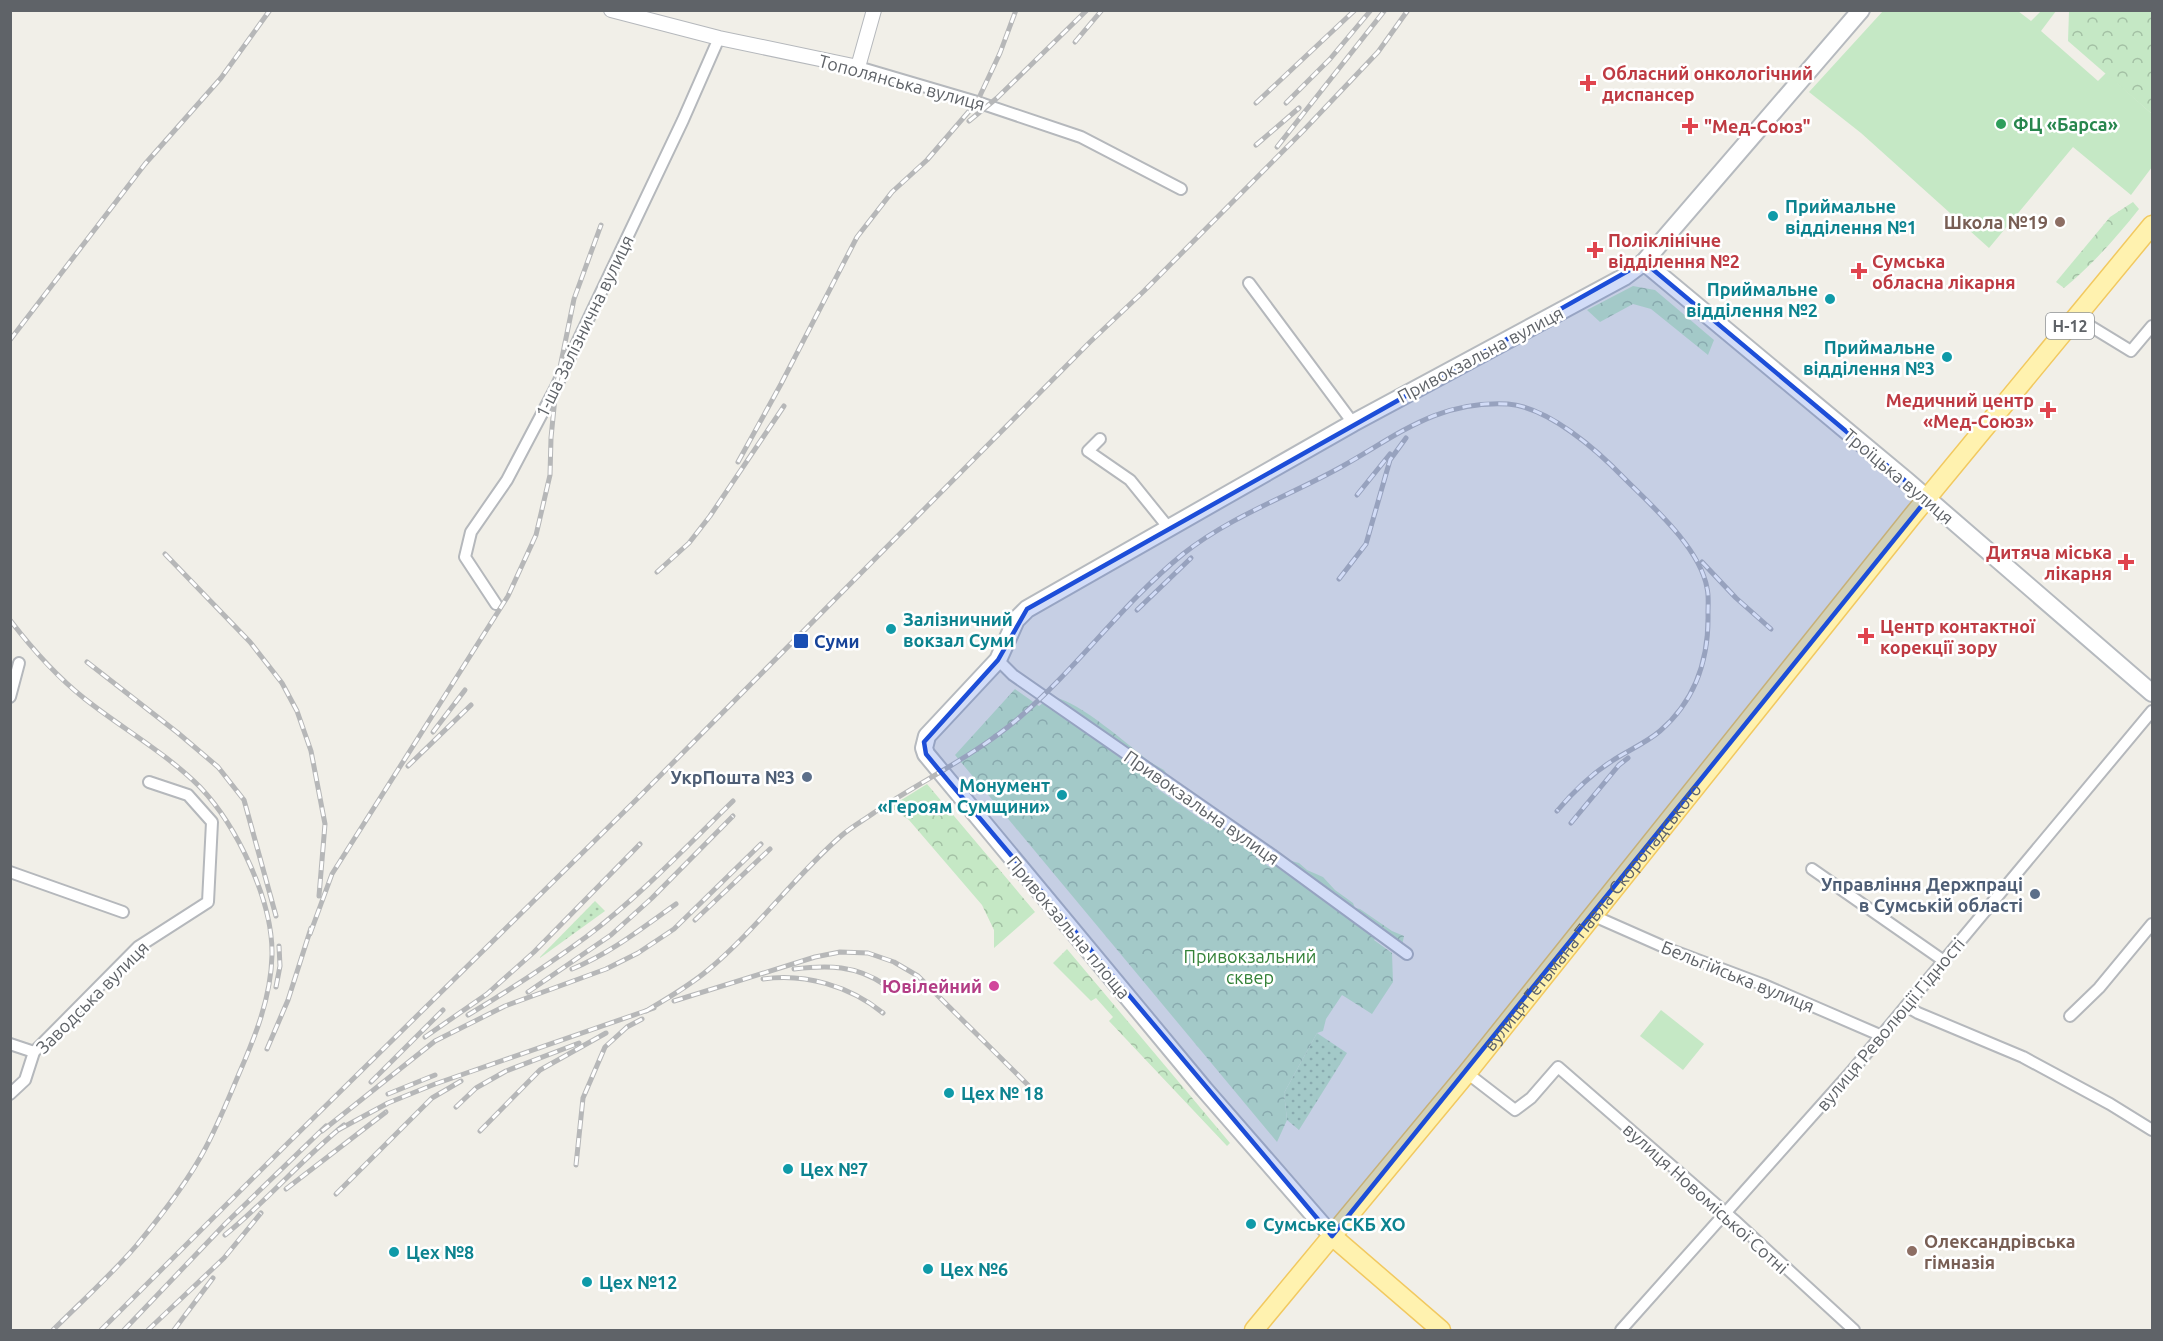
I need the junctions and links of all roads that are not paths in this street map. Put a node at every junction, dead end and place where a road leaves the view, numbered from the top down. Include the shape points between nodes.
1 (611, 10) edge
2 (874, 10) edge
3 (1861, 10) edge
4 (719, 38) junction
5 (858, 67) junction
6 (1181, 189) dead end
7 (2152, 225) edge
8 (1644, 262) junction
9 (1250, 283) dead end
10 (2077, 318) junction
11 (2152, 326) edge
12 (1353, 423) junction
13 (1100, 439) dead end
14 (1927, 499) junction
15 (1168, 527) junction
16 (496, 604) dead end
17 (1027, 609) joint
18 (998, 660) junction
19 (20, 663) dead end
20 (2152, 693) edge
21 (10, 697) edge
22 (2152, 711) edge
23 (149, 782) dead end
24 (1812, 869) dead end
25 (10, 872) edge
26 (123, 912) dead end
27 (1594, 916) junction
28 (2152, 924) edge
29 (1407, 954) dead end
30 (1944, 961) junction
31 (1906, 1006) junction
32 (2070, 1016) dead end
33 (1882, 1036) junction
34 (10, 1044) edge
35 (34, 1052) junction
36 (1467, 1073) junction
37 (10, 1094) edge
38 (2152, 1130) edge
39 (1725, 1212) junction
40 (1332, 1236) junction
41 (1254, 1330) edge
42 (1442, 1330) edge
43 (1621, 1330) edge
44 (1854, 1330) edge

1 - 4 street, Тополянська вулиця
2 - 5 street
3 - 8 main road, Привокзальна вулиця
4 - 5 street, Тополянська вулиця
4 - 16 street, 1-ша Залізнична вулиця via 556,387 507,480 471,532 465,557
5 - 6 street, Тополянська вулиця via 1081,136
7 - 10 main road, Н-12
8 - 12 main road, Привокзальна вулиця via 1624,277
8 - 14 main road, Троїцька вулиця
9 - 12 street
10 - 11 street via 2132,351
10 - 14 main road, Н-12
12 - 15 main road, Привокзальна вулиця
13 - 15 street via 1088,451 1130,480
14 - 20 main road, Троїцька вулиця
14 - 27 main road, вулиця Гетьмана Павла Скоропадського
15 - 17 main road, Привокзальна вулиця
17 - 18 main road, Привокзальна площа via 1016,620
18 - 29 street, Привокзальна вулиця via 1013,675
18 - 40 main road, Привокзальна площа via 927,736 926,754 1204,1089
19 - 21 street
22 - 30 street, вулиця Революції Гідності
23 - 35 street, Заводська вулиця via 188,795 212,822 208,902 138,947
24 - 30 street
25 - 26 street
27 - 33 street, Бельгійська вулиця
27 - 36 main road, вулиця Гетьмана Павла Скоропадського
28 - 32 street via 2099,988
30 - 31 street, вулиця Революції Гідності
31 - 33 street, вулиця Революції Гідності
31 - 38 street via 2023,1057
33 - 39 street, вулиця Революції Гідності
34 - 35 street
35 - 37 street, Заводська вулиця via 25,1080
36 - 39 street, вулиця Новоміської Сотні via 1515,1110 1531,1098 1557,1067
36 - 40 main road, вулиця Гетьмана Павла Скоропадського
39 - 43 street, вулиця Революції Гідності
39 - 44 street, вулиця Новоміської Сотні
40 - 41 main road, вулиця Гетьмана Павла Скоропадського
40 - 42 main road

